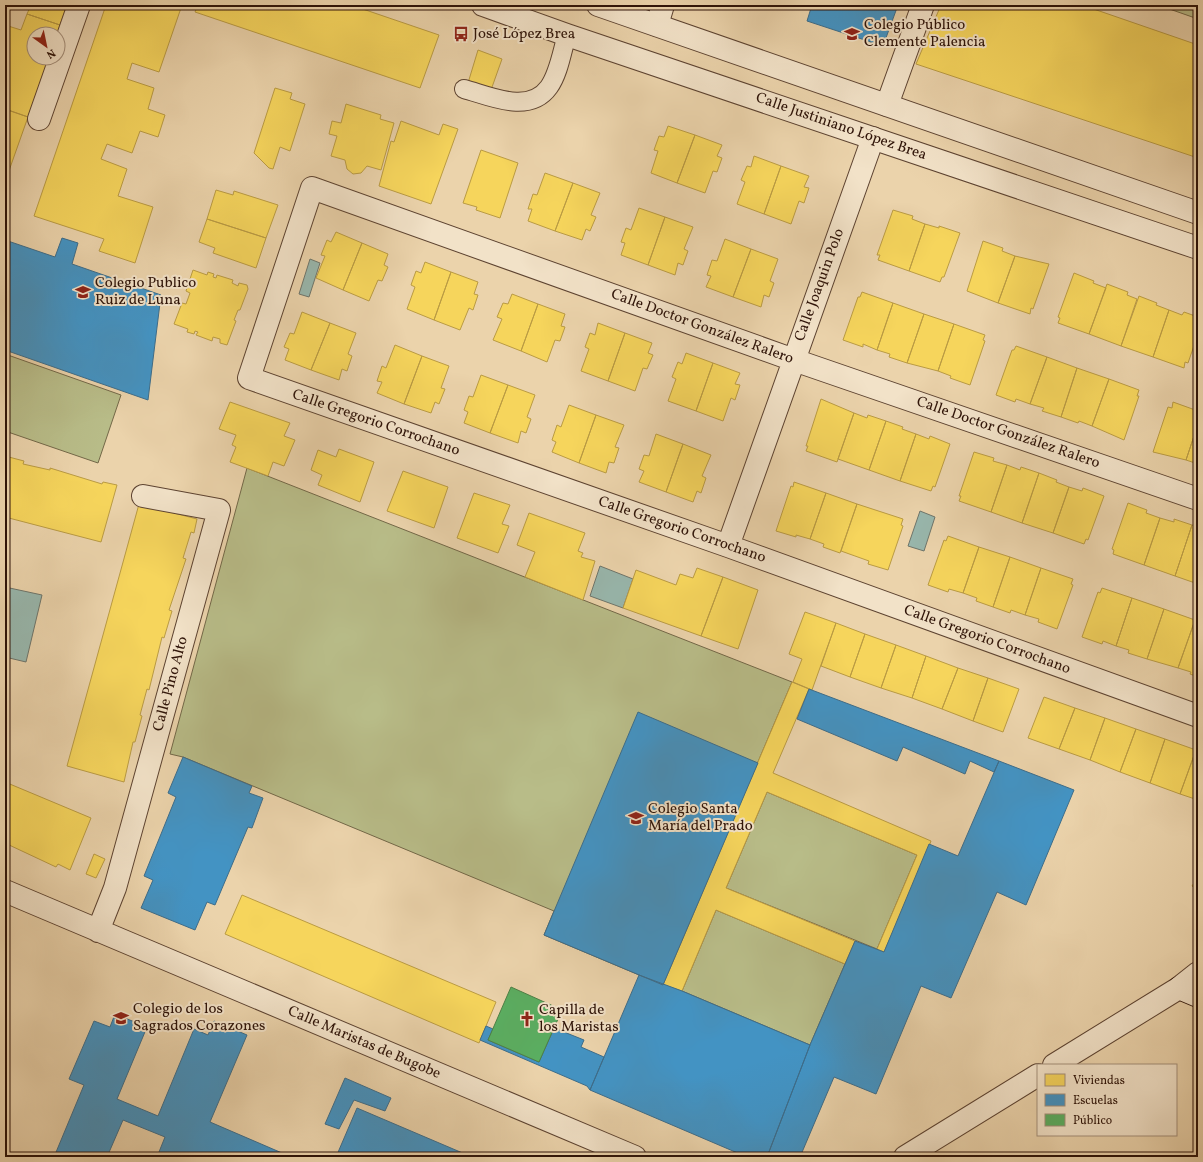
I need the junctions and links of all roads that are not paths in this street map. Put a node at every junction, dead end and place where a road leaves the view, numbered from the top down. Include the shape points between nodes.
1 (79, 5) edge
2 (483, 5) edge
3 (598, 5) edge
4 (923, 5) edge
5 (660, 15) edge
6 (567, 35) junction
7 (464, 89) dead end
8 (887, 105) junction
9 (39, 119) dead end
10 (873, 138) junction
11 (1198, 213) edge
12 (1198, 248) edge
13 (277, 293) joint
14 (794, 360) junction
15 (143, 496) dead end
16 (1198, 499) edge
17 (728, 546) junction
18 (1198, 716) edge
19 (5, 892) edge
20 (98, 931) junction
21 (1198, 973) edge
22 (1188, 992) edge
23 (1056, 1064) edge
24 (1037, 1076) edge
25 (635, 1157) edge
26 (905, 1157) edge

1 - 9 street
2 - 6 street, Calle Justiniano López Brea
3 - 5 street
4 - 8 street
5 - 8 street
6 - 7 lane via 550,87 533,100 514,103
6 - 10 street, Calle Justiniano López Brea
8 - 11 street
10 - 12 street, Calle Justiniano López Brea
10 - 14 street, Calle Joaquin Polo
13 - 14 street, Calle Doctor González Ralero via 312,188
13 - 17 street, Calle Gregorio Corrochano via 249,378
14 - 16 street, Calle Doctor González Ralero
14 - 17 street, Calle Joaquin Polo
15 - 20 street, Calle Pino Alto via 219,510 115,888
17 - 18 street, Calle Gregorio Corrochano
19 - 20 street, Calle Maristas de Bugobe
20 - 25 street, Calle Maristas de Bugobe
21 - 22 street
22 - 23 street
24 - 26 street

